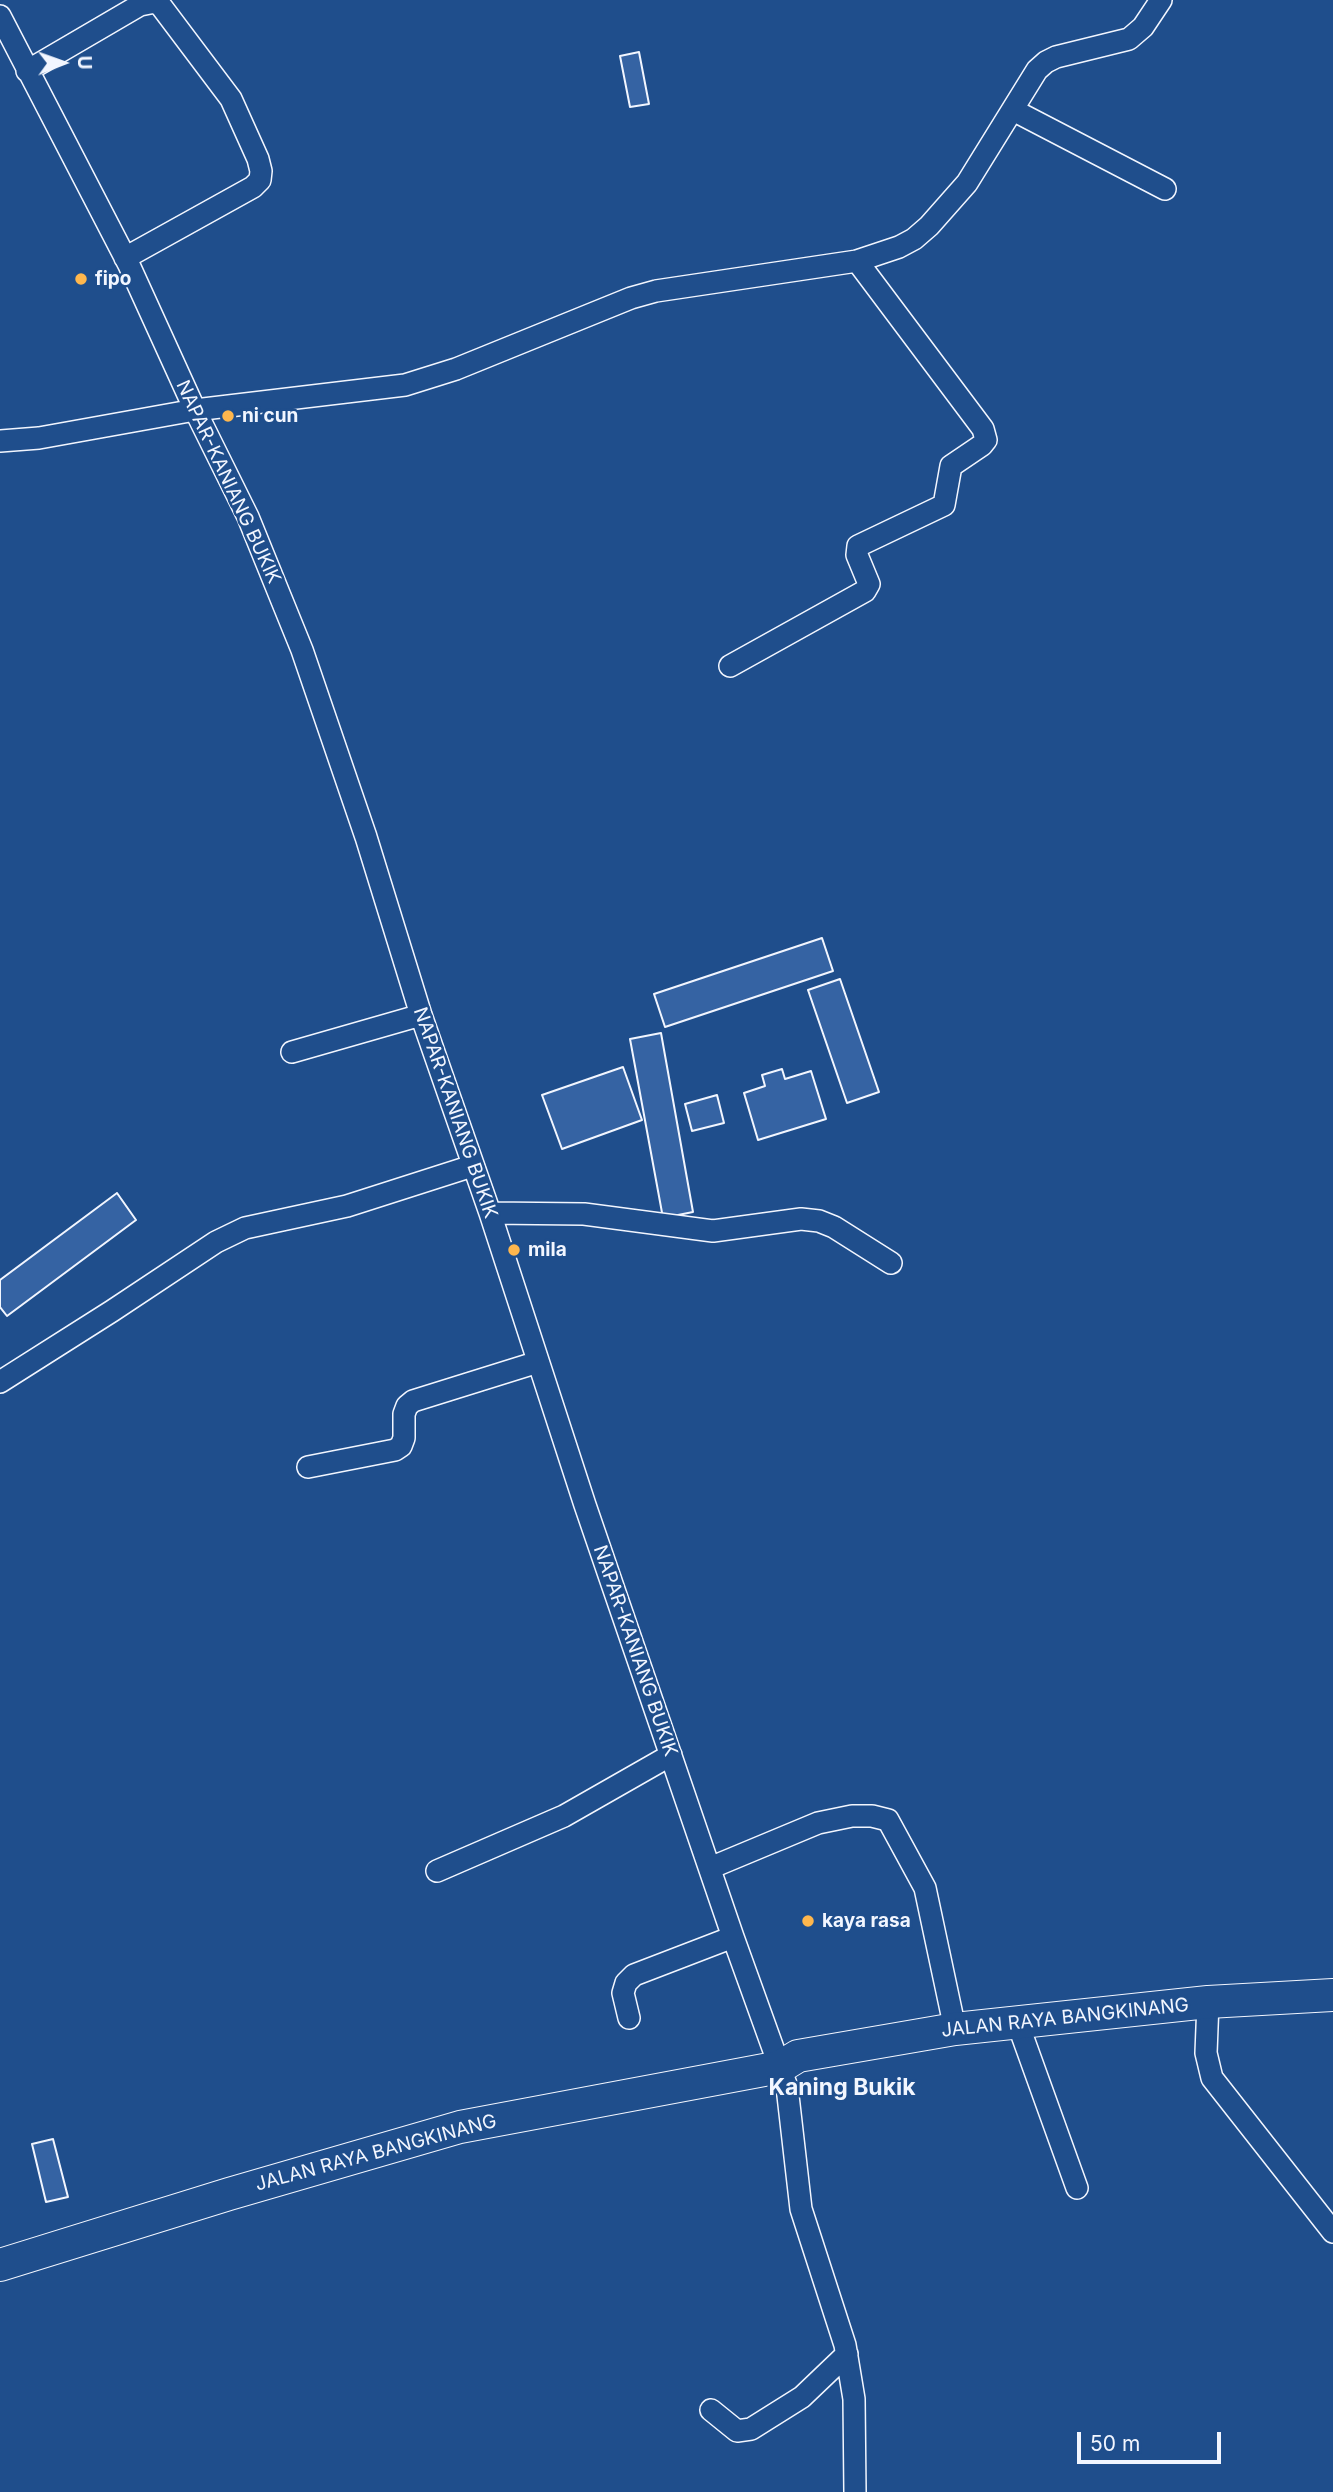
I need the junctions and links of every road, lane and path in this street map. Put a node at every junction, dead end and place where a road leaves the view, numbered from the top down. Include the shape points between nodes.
1 (1161, 0) edge
2 (0, 16) edge
3 (27, 71) junction
4 (1013, 110) junction
5 (1165, 189) dead end
6 (125, 258) junction
7 (857, 261) junction
8 (195, 410) junction
9 (0, 441) edge
10 (730, 666) dead end
11 (421, 1015) junction
12 (292, 1052) dead end
13 (472, 1167) junction
14 (490, 1213) junction
15 (891, 1263) dead end
16 (538, 1362) junction
17 (0, 1382) edge
18 (308, 1467) dead end
19 (671, 1755) junction
20 (710, 1868) junction
21 (437, 1871) dead end
22 (733, 1937) junction
23 (1333, 1995) edge
24 (1208, 2002) junction
25 (629, 2018) dead end
26 (1018, 2024) junction
27 (956, 2029) junction
28 (784, 2057) junction
29 (1077, 2188) dead end
30 (1333, 2232) edge
31 (57, 2237) junction
32 (0, 2246) edge
33 (0, 2265) edge
34 (847, 2354) junction
35 (711, 2410) dead end
36 (855, 2492) edge

1 - 4 street via 1129,39 1046,62
2 - 3 street, NAPAR-KANIANG BUKIK
3 - 6 street, NAPAR-KANIANG BUKIK
3 - 6 street via 140,5 155,2 231,99 258,159 260,180
4 - 5 street
4 - 7 street via 967,183 929,226 899,247
6 - 8 street, NAPAR-KANIANG BUKIK
7 - 8 street via 656,290 418,382
7 - 10 street via 983,429 986,440 951,466 944,505 858,546 869,584 865,591
8 - 9 street via 38,439
8 - 11 street, NAPAR-KANIANG BUKIK via 248,517 297,639 366,837
11 - 12 street
11 - 13 street, NAPAR-KANIANG BUKIK
13 - 14 street, NAPAR-KANIANG BUKIK
13 - 17 street via 347,1206 245,1228 216,1242
14 - 15 street via 584,1214 713,1231 810,1220 834,1227
14 - 16 street, NAPAR-KANIANG BUKIK
16 - 18 street via 414,1401 407,1406 404,1438 395,1450
16 - 19 street, NAPAR-KANIANG BUKIK
19 - 20 street, NAPAR-KANIANG BUKIK
19 - 21 street via 564,1816
20 - 22 street, NAPAR-KANIANG BUKIK
20 - 27 street via 818,1823 852,1816 888,1820 925,1888
22 - 25 street via 634,1975 623,1993
22 - 28 street, NAPAR-KANIANG BUKIK
23 - 24 highway, JALAN RAYA BANGKINANG
24 - 26 highway, JALAN RAYA BANGKINANG
24 - 30 street via 1206,2053 1212,2078
26 - 27 highway, JALAN RAYA BANGKINANG
26 - 29 street
27 - 28 highway, JALAN RAYA BANGKINANG
28 - 31 highway, JALAN RAYA BANGKINANG via 456,2110
28 - 34 street, NAPAR-KANIANG BUKIK via 801,2209
31 - 32 highway, JALAN RAYA BANGKINANG
31 - 33 highway, JALAN RAYA BANGKINANG
34 - 35 street via 802,2397 751,2428 737,2431
34 - 36 street, NAPAR-KANIANG BUKIK via 854,2399

